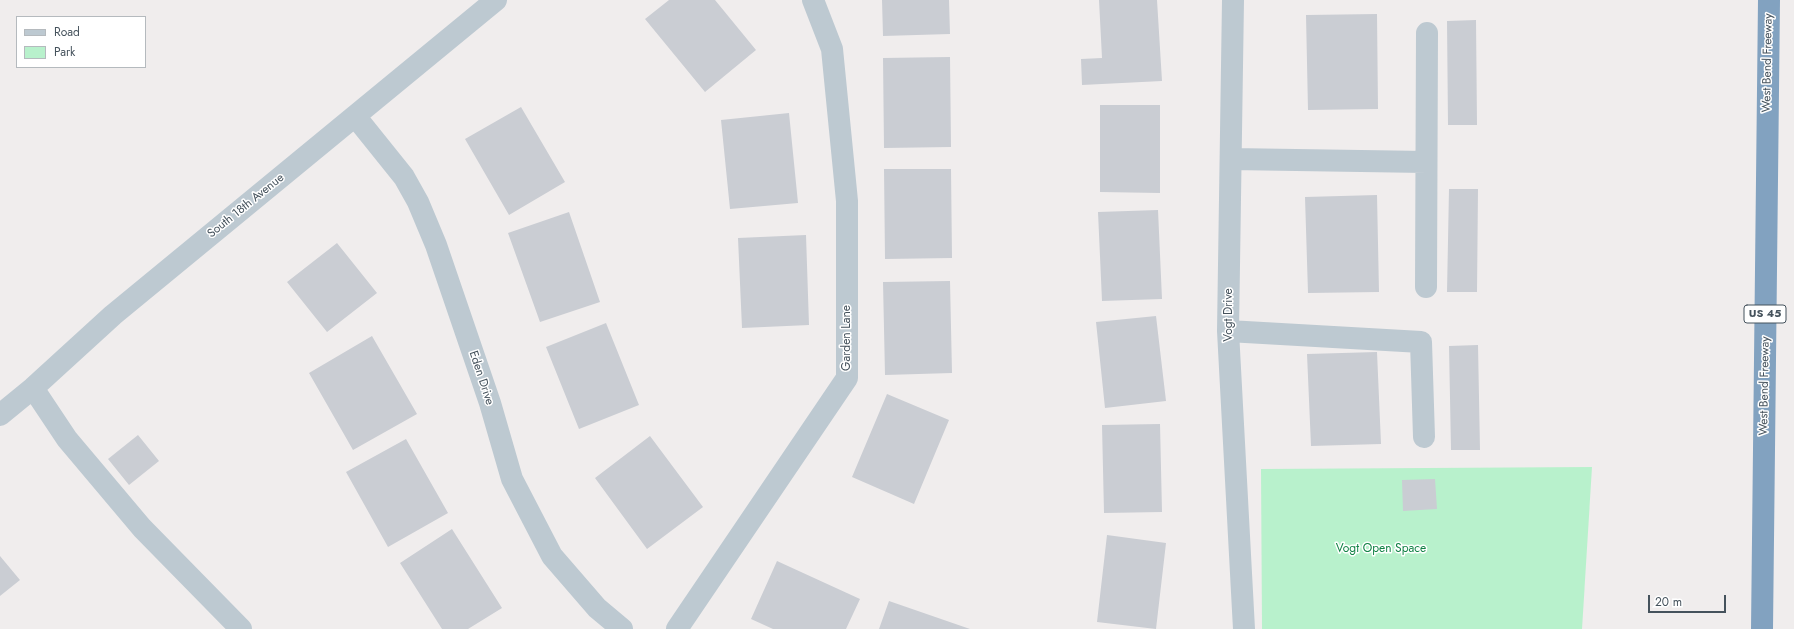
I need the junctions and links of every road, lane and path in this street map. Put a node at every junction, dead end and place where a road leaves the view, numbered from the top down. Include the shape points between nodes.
1 (496, 0) edge
2 (813, 0) edge
3 (1233, 0) edge
4 (1769, 0) edge
5 (1427, 33) dead end
6 (355, 116) junction
7 (1231, 159) junction
8 (1426, 162) junction
9 (1426, 287) dead end
10 (1228, 331) junction
11 (33, 388) junction
12 (0, 415) edge
13 (1424, 436) dead end
14 (241, 629) edge
15 (622, 629) edge
16 (677, 629) edge
17 (1244, 629) edge
18 (1762, 629) edge

1 - 6 street, South 18th Avenue
2 - 16 street, Garden Lane via 832,49 847,201 846,378
3 - 7 street, Vogt Drive
4 - 18 highway, West Bend Freeway / US 45
5 - 8 street
6 - 11 street, South 18th Avenue via 113,315
6 - 15 street, Eden Drive via 404,177 418,202 436,245 516,486 552,556 597,608
7 - 8 street
7 - 10 street, Vogt Drive
8 - 9 street
10 - 13 street via 1421,342
10 - 17 street, Vogt Drive
11 - 12 street, South 18th Avenue
11 - 14 street via 67,440 142,528

